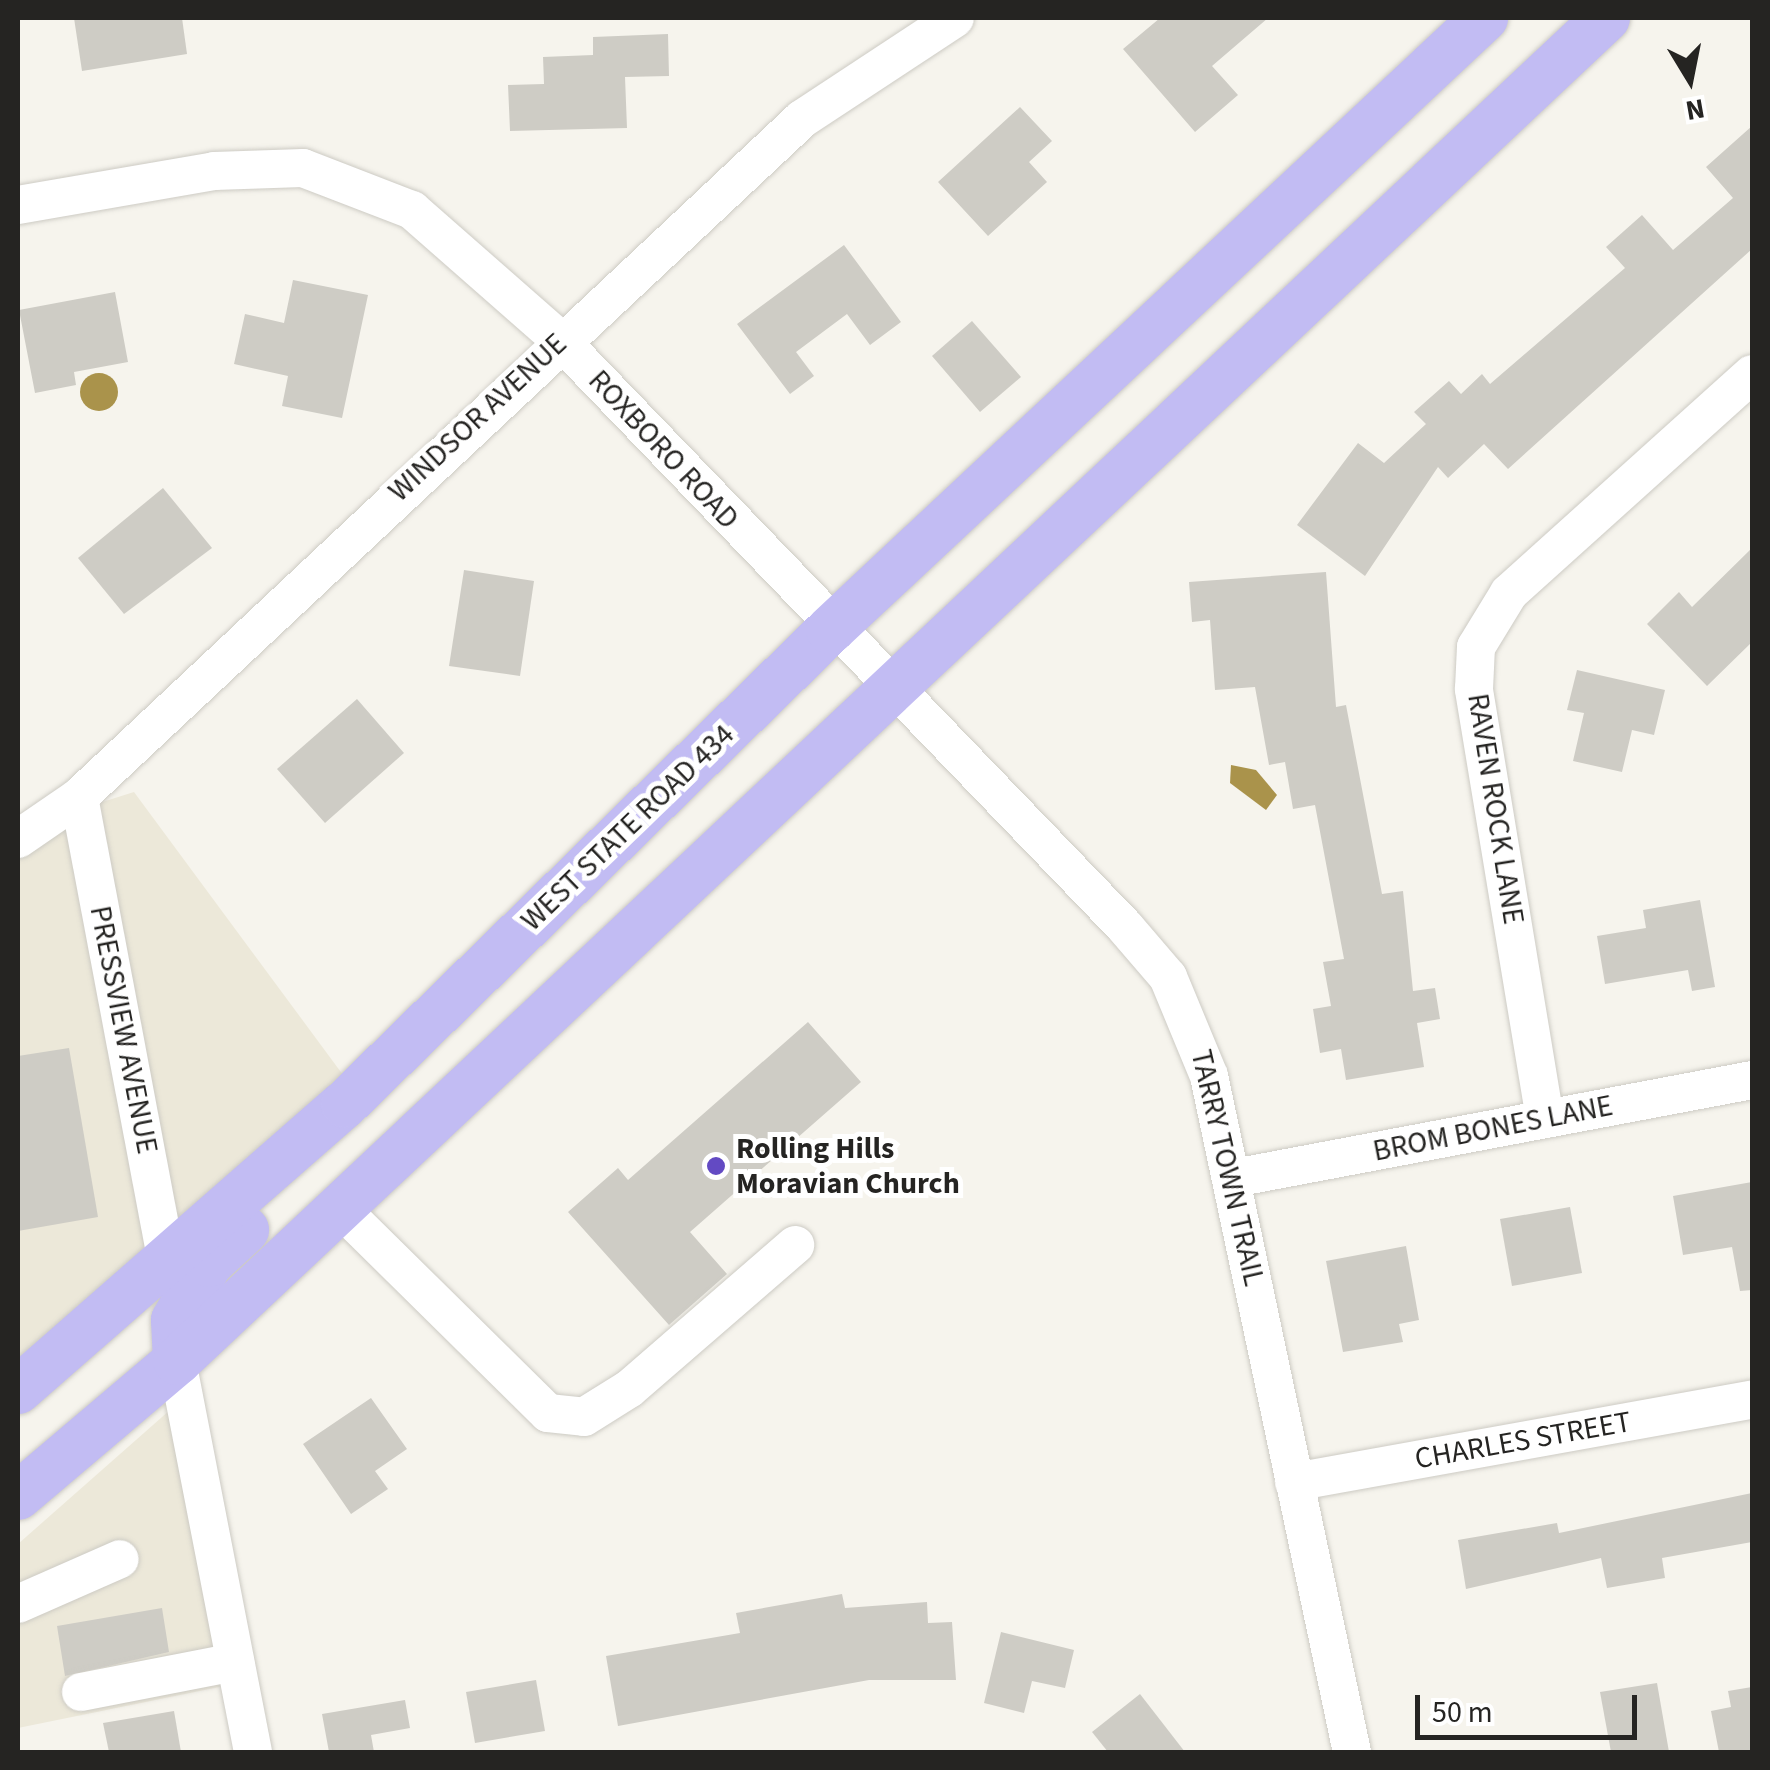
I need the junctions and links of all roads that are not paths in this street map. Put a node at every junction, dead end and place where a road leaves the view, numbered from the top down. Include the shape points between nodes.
1 (955, 18) edge
2 (1484, 18) edge
3 (1599, 20) edge
4 (18, 205) edge
5 (560, 340) junction
6 (1752, 374) edge
7 (830, 630) junction
8 (893, 692) junction
9 (79, 798) junction
10 (18, 840) edge
11 (1752, 1080) edge
12 (345, 1104) junction
13 (1545, 1119) junction
14 (1234, 1178) junction
15 (340, 1208) junction
16 (795, 1245) dead end
17 (167, 1263) junction
18 (177, 1362) junction
19 (18, 1390) edge
20 (1752, 1400) edge
21 (1294, 1482) junction
22 (18, 1496) edge
23 (120, 1559) dead end
24 (18, 1604) edge
25 (235, 1662) junction
26 (81, 1692) dead end
27 (253, 1752) edge
28 (1352, 1752) edge

1 - 5 street, WINDSOR AVENUE via 802,120
2 - 7 main road, WEST STATE ROAD 434
3 - 8 main road
4 - 5 street, ROXBORO ROAD via 214,171 303,168 412,210
5 - 7 street, ROXBORO ROAD
5 - 9 street, WINDSOR AVENUE
6 - 13 street, RAVEN ROCK LANE via 1508,593 1476,647 1474,689
7 - 8 street, ROXBORO ROAD
7 - 12 main road, WEST STATE ROAD 434
8 - 14 street, TARRY TOWN TRAIL via 1168,977 1192,1026
8 - 15 main road
9 - 10 street, WINDSOR AVENUE
9 - 17 street, PRESSVIEW AVENUE
11 - 13 street, BROM BONES LANE
12 - 17 main road, WEST STATE ROAD 434
12 - 18 main road via 312,1167 210,1263 174,1320
13 - 14 street, BROM BONES LANE
14 - 21 street, TARRY TOWN TRAIL
15 - 16 street via 548,1413 584,1418
15 - 18 main road
17 - 19 main road, WEST STATE ROAD 434
18 - 22 main road
18 - 25 street
20 - 21 street, CHARLES STREET
21 - 28 street, TARRY TOWN TRAIL
23 - 24 street
25 - 26 street
25 - 27 street

